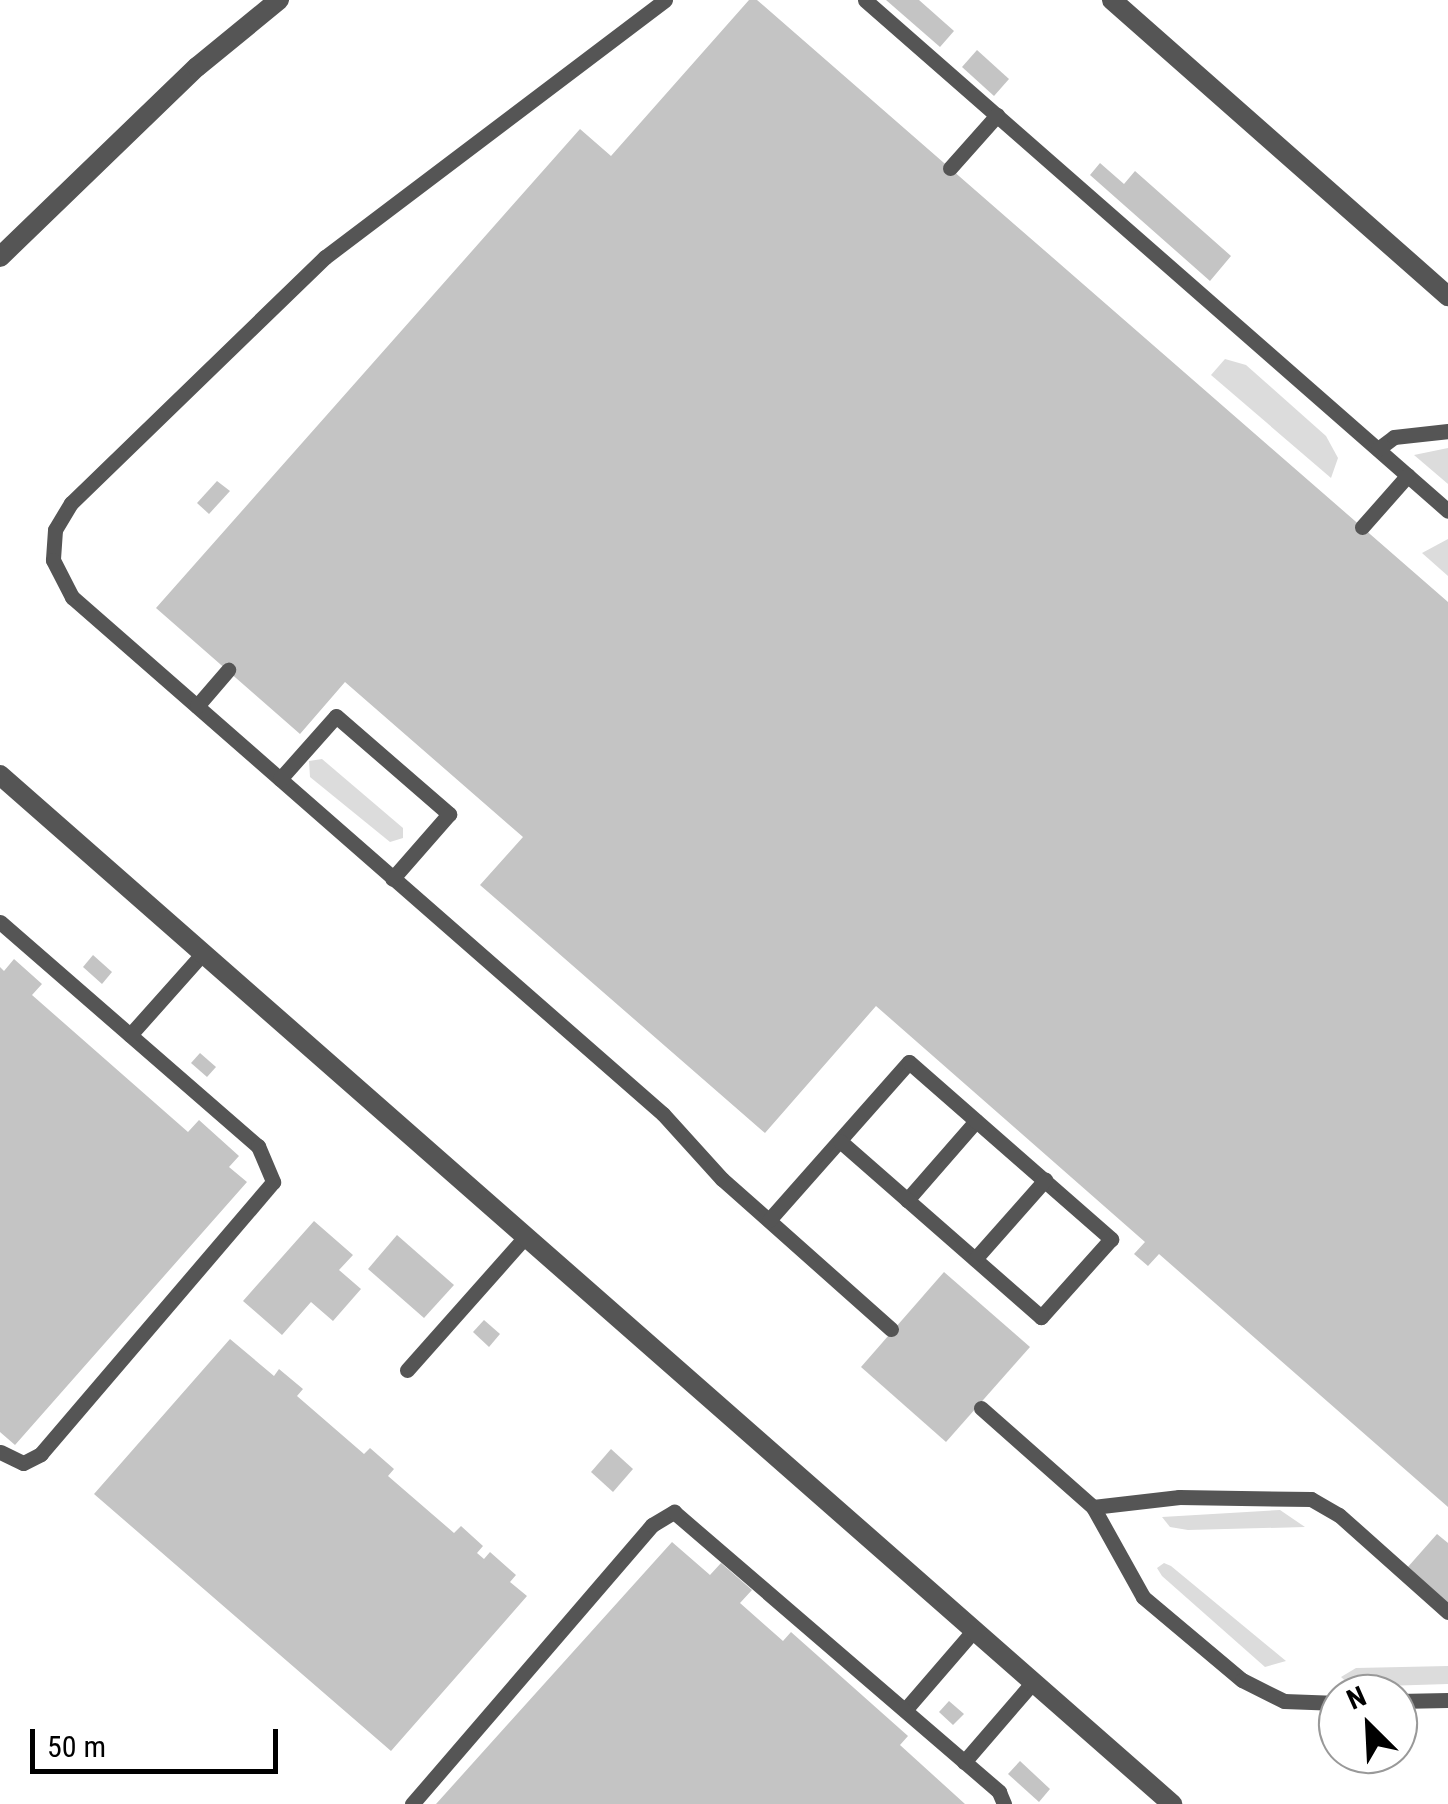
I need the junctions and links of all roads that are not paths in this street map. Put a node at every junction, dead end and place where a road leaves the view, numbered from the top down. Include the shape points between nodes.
1 (279, 0) edge
2 (665, 0) edge
3 (865, 0) edge
4 (1112, 0) edge
5 (997, 115) junction
6 (950, 168) dead end
7 (0, 256) edge
8 (1448, 296) edge
9 (1448, 431) edge
10 (1378, 449) junction
11 (1408, 475) junction
12 (1448, 510) edge
13 (1362, 527) dead end
14 (228, 670) dead end
15 (196, 706) junction
16 (0, 774) edge
17 (280, 779) junction
18 (392, 879) junction
19 (0, 922) edge
20 (203, 953) junction
21 (130, 1035) junction
22 (976, 1121) junction
23 (840, 1141) junction
24 (1044, 1180) junction
25 (908, 1200) junction
26 (769, 1220) junction
27 (526, 1236) junction
28 (975, 1259) junction
29 (891, 1329) dead end
30 (407, 1370) dead end
31 (981, 1408) dead end
32 (0, 1452) edge
33 (1094, 1507) junction
34 (1448, 1612) edge
35 (974, 1630) junction
36 (1033, 1682) junction
37 (1448, 1700) edge
38 (1418, 1701) edge
39 (1318, 1702) edge
40 (905, 1710) junction
41 (964, 1762) junction
42 (412, 1804) edge
43 (1004, 1804) edge
44 (1172, 1804) edge

1 - 7 street via 196,67
2 - 15 lane via 350,235 64,512 52,548 62,584
3 - 5 lane
4 - 8 street
5 - 6 lane
5 - 10 lane
9 - 10 lane via 1394,437
10 - 11 lane
11 - 12 lane
11 - 13 lane
14 - 15 lane
15 - 17 lane
16 - 20 street
17 - 18 lane
17 - 18 lane via 336,716 449,814
18 - 26 lane via 663,1114
19 - 21 lane
20 - 21 lane
20 - 27 street
21 - 32 lane via 258,1146 273,1182 41,1454 24,1463
22 - 23 lane via 909,1062
22 - 24 lane
22 - 25 lane
23 - 25 lane
23 - 26 lane
24 - 28 lane
24 - 28 lane via 1111,1238 1042,1317
25 - 28 lane
26 - 29 lane
27 - 30 lane
27 - 35 street
31 - 33 lane
33 - 34 lane via 1179,1498 1312,1500 1339,1515
33 - 39 lane via 1139,1592 1242,1680 1284,1701
35 - 36 street
35 - 40 lane
36 - 41 lane
36 - 44 street
37 - 38 lane
40 - 41 lane
40 - 42 lane via 674,1512 652,1525
41 - 43 lane

